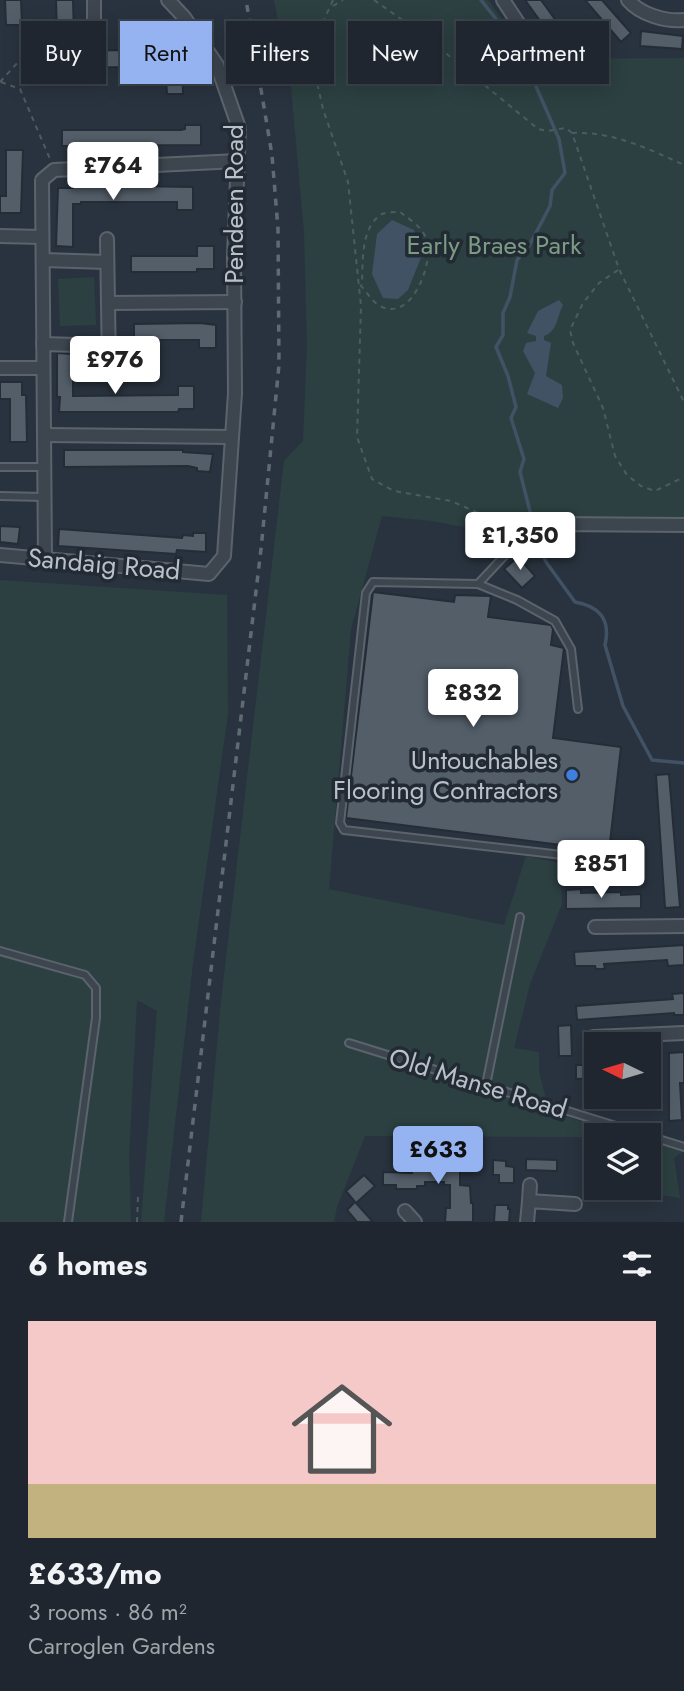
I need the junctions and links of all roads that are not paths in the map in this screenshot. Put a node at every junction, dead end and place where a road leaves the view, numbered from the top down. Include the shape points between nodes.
1 (94, 0) edge
2 (168, 0) edge
3 (503, 0) edge
4 (628, 0) edge
5 (94, 20) road end
6 (684, 20) edge
7 (517, 21) edge
8 (238, 161) junction
9 (0, 236) edge
10 (42, 237) junction
11 (107, 239) dead end
12 (43, 260) junction
13 (107, 262) junction
14 (235, 302) junction
15 (108, 303) junction
16 (43, 344) junction
17 (110, 346) junction
18 (109, 367) dead end
19 (0, 368) edge
20 (43, 368) junction
21 (44, 435) junction
22 (232, 437) junction
23 (0, 467) edge
24 (44, 467) junction
25 (0, 496) edge
26 (44, 497) junction
27 (684, 525) edge
28 (521, 538) joint
29 (0, 555) edge
30 (45, 559) junction
31 (209, 574) joint
32 (478, 584) junction
33 (578, 709) dead end
34 (618, 857) dead end
35 (520, 917) dead end
36 (684, 926) edge
37 (595, 927) dead end
38 (0, 951) edge
39 (684, 1033) edge
40 (662, 1034) edge
41 (349, 1043) dead end
42 (486, 1085) junction
43 (607, 1123) edge
44 (661, 1140) edge
45 (684, 1147) edge
46 (530, 1185) dead end
47 (529, 1200) junction
48 (575, 1204) dead end
49 (405, 1211) dead end
50 (68, 1222) edge
51 (415, 1222) edge
52 (527, 1222) edge

1 - 5 street
2 - 8 street, Pendeen Road via 217,65 239,128
3 - 7 street
4 - 6 street via 636,9 672,21
8 - 10 street via 54,170 42,180
8 - 14 street, Pendeen Road
9 - 10 street
10 - 12 street
11 - 13 street
12 - 13 street
12 - 16 street
13 - 15 street
14 - 15 street, Pendeen Road
14 - 22 street, Pendeen Road
15 - 17 street
16 - 17 street
16 - 20 street
17 - 18 street
19 - 20 street
20 - 21 street
21 - 22 street
21 - 24 street
22 - 31 street, Pendeen Road via 224,556
23 - 24 lane
24 - 26 street
25 - 26 lane
26 - 30 street
27 - 28 street via 555,524
28 - 32 lane
29 - 30 street, Sandaig Road
30 - 31 street, Sandaig Road
32 - 33 lane via 555,621 571,649
32 - 34 lane via 373,582 366,593 340,823 344,830 614,861
35 - 42 lane
36 - 37 street
38 - 50 lane via 85,975 96,988 96,1018
39 - 40 street
41 - 42 lane, Old Manse Road
42 - 43 lane, Old Manse Road
44 - 45 lane, Old Manse Road
46 - 47 street
47 - 48 street
47 - 52 street
49 - 51 street

